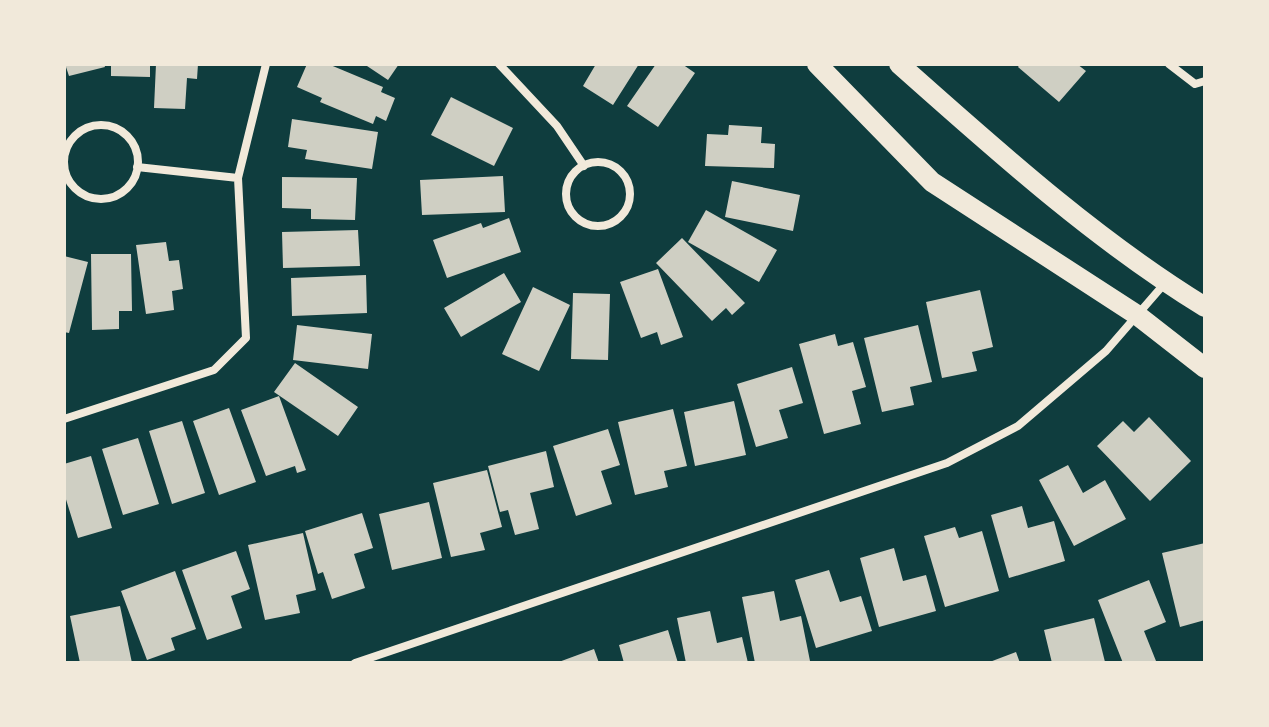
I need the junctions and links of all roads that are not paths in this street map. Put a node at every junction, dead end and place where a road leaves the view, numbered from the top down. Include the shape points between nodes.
1 (266, 64) edge
2 (499, 64) edge
3 (817, 64) edge
4 (899, 64) edge
5 (1169, 64) edge
6 (1205, 81) edge
7 (584, 166) junction
8 (137, 167) junction
9 (238, 178) junction
10 (1166, 283) junction
11 (1205, 307) edge
12 (1137, 315) junction
13 (1205, 368) edge
14 (64, 419) edge
15 (355, 663) edge

1 - 9 street
2 - 7 street via 557,126
3 - 12 main road via 932,182
4 - 10 main road via 1022,173
5 - 6 street via 1195,84
7 - 7 street via 570,177 570,210 588,224 610,224 630,201 628,181 611,165
8 - 8 street via 132,141 115,127 91,126 79,132 65,152 64,166 76,189 103,199 128,187
8 - 9 street
9 - 14 street via 246,338 214,370
10 - 11 main road
10 - 12 street
12 - 13 main road
12 - 15 street via 1102,355 1018,426 947,463

